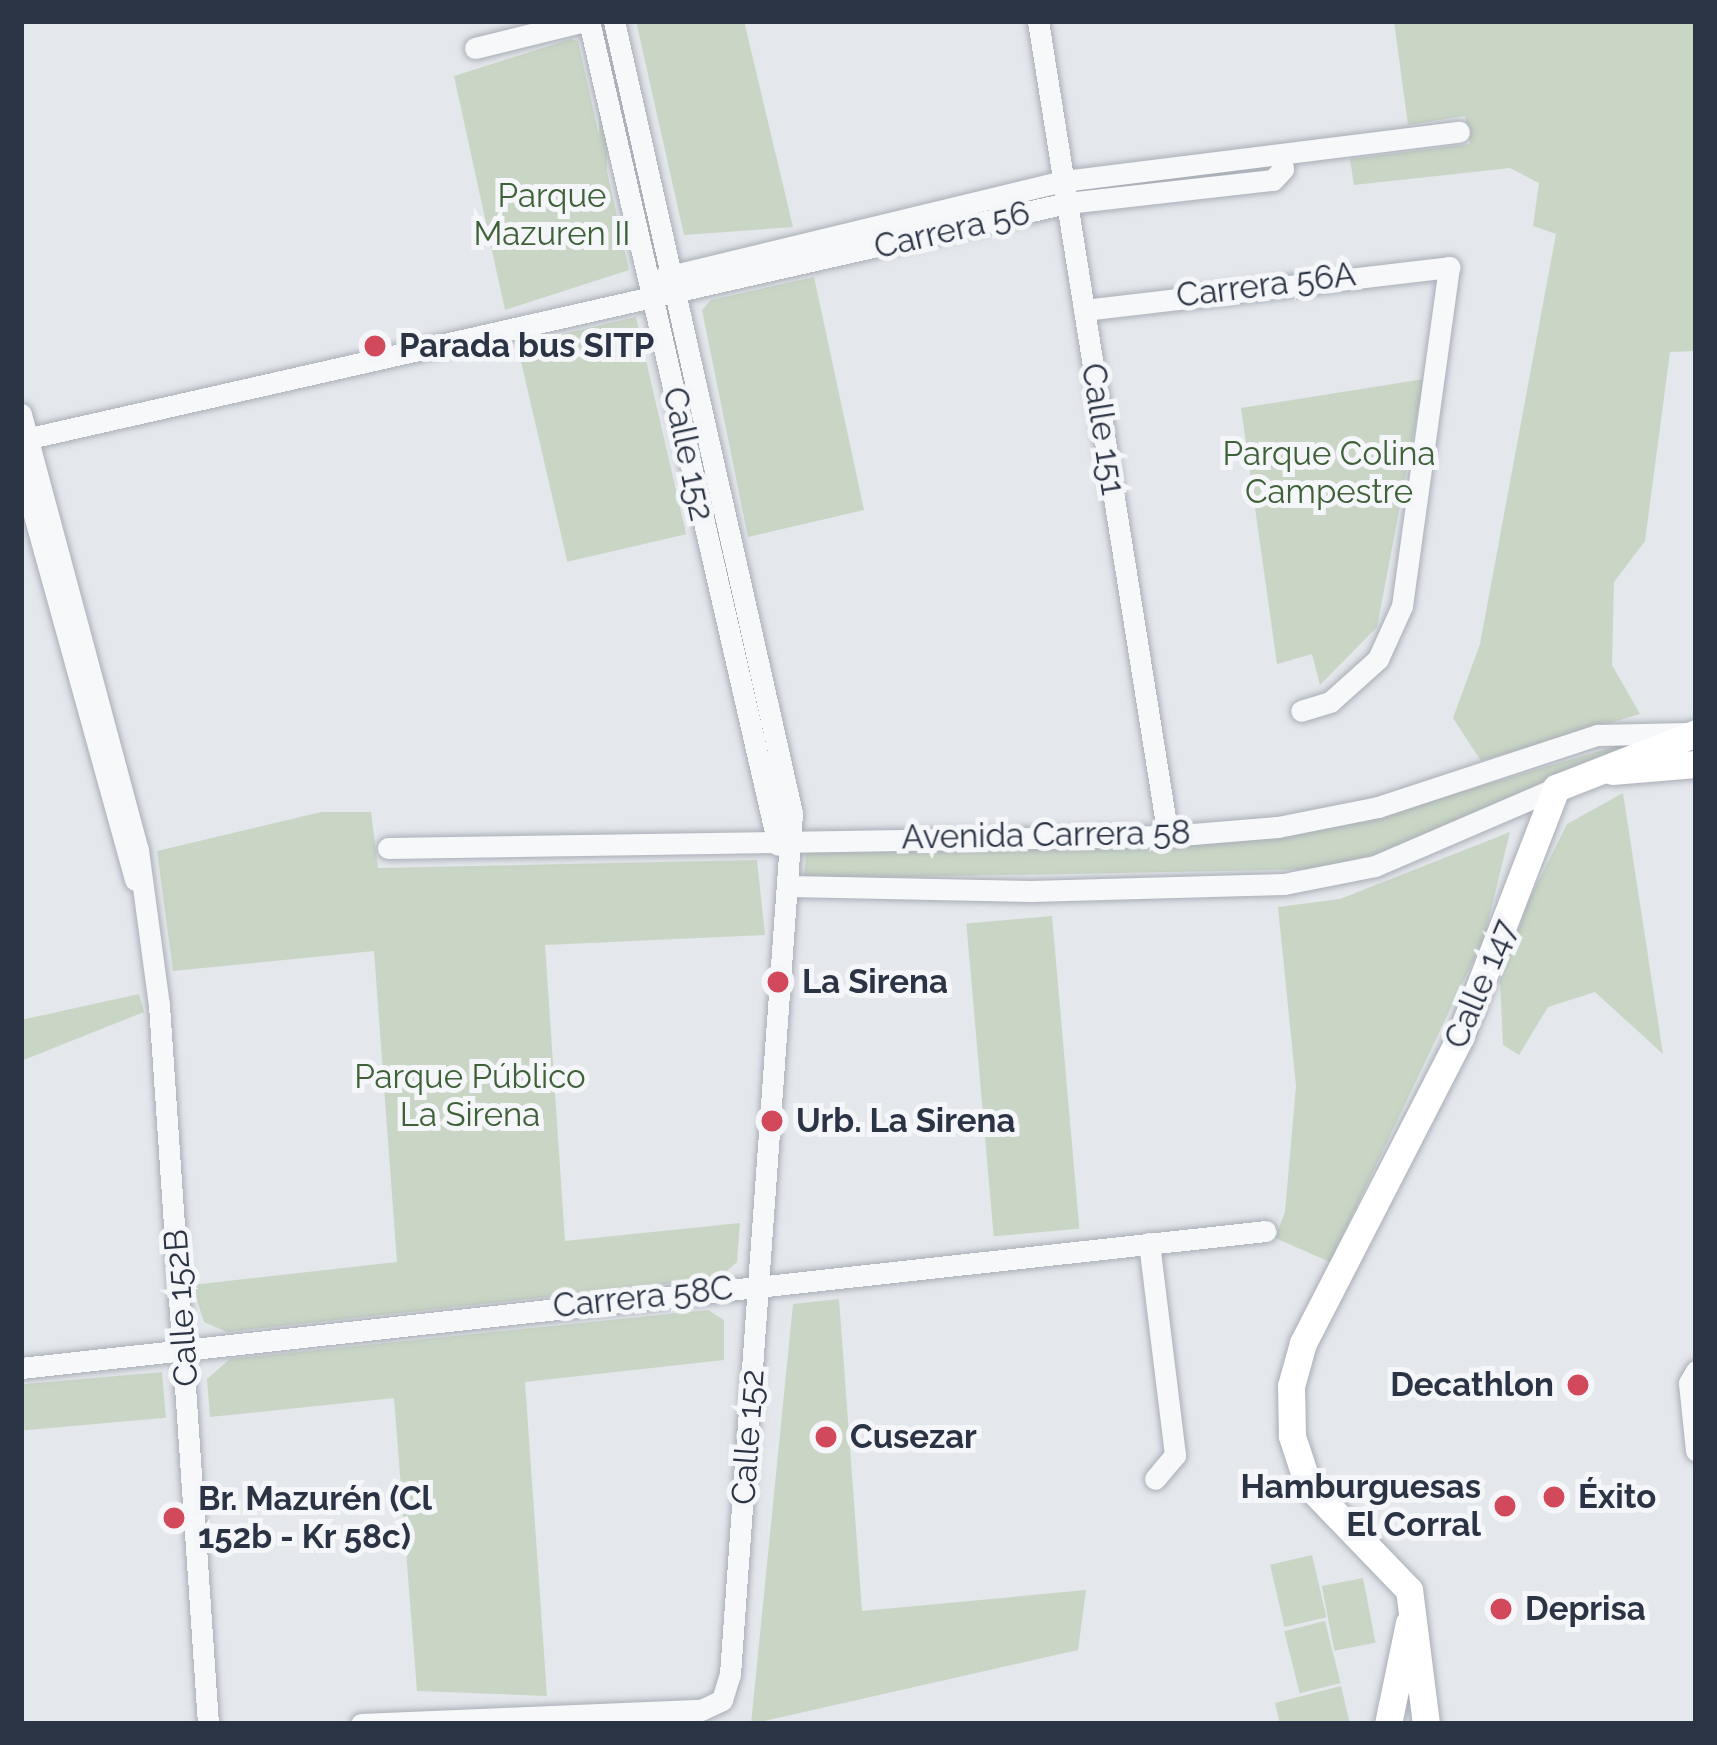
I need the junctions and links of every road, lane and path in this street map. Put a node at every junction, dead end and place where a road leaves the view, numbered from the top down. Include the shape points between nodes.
1 (587, 21) edge
2 (614, 21) edge
3 (1038, 21) edge
4 (475, 48) dead end
5 (1459, 132) dead end
6 (1065, 192) junction
7 (663, 287) junction
8 (1084, 310) junction
9 (21, 414) edge
10 (23, 442) edge
11 (1301, 711) dead end
12 (1692, 733) edge
13 (1696, 764) edge
14 (1590, 773) junction
15 (1556, 788) junction
16 (1168, 836) junction
17 (783, 837) junction
18 (388, 848) dead end
19 (789, 886) junction
20 (1265, 1231) dead end
21 (1149, 1244) junction
22 (759, 1285) junction
23 (184, 1348) junction
24 (21, 1368) edge
25 (1694, 1372) edge
26 (1696, 1451) edge
27 (1155, 1479) dead end
28 (1412, 1601) junction
29 (208, 1724) edge
30 (361, 1724) edge
31 (1388, 1724) edge
32 (1426, 1724) edge

1 - 4 street
1 - 7 street, Calle 152
2 - 7 street, Calle 152
3 - 6 street, Calle 151
5 - 6 street, Carrera 56 via 1281,158 1273,180
6 - 7 street, Carrera 56
6 - 8 street, Calle 151
7 - 10 street, Carrera 56
7 - 17 street, Calle 152
8 - 11 street, Carrera 56A via 1449,267 1402,606 1378,659 1330,702
8 - 16 street, Calle 151
9 - 10 street, Calle 152B
10 - 23 street, Calle 152B via 24,479 140,892 159,1005
12 - 14 main road, Avenida Carrera 58
12 - 16 street, Avenida Carrera 58 via 1598,735 1346,815
13 - 14 main road, Avenida Carrera 58
14 - 15 main road, Avenida Carrera 58
15 - 19 street, Avenida Carrera 58 via 1375,866 1284,884
15 - 28 main road, Calle 147 via 1491,967 1349,1281 1291,1386 1292,1436 1308,1485 1391,1565
16 - 17 street, Avenida Carrera 58
17 - 18 street, Avenida Carrera 58
17 - 19 street, Calle 152
19 - 22 street, Calle 152
20 - 21 street, Carrera 58C
21 - 22 street, Carrera 58C
21 - 27 street via 1174,1455
22 - 23 street, Carrera 58C
22 - 30 street, Calle 152 via 722,1700 700,1710
23 - 24 street, Carrera 58C
23 - 29 street, Calle 152B
25 - 26 street
28 - 31 main road
28 - 32 main road, Calle 147

